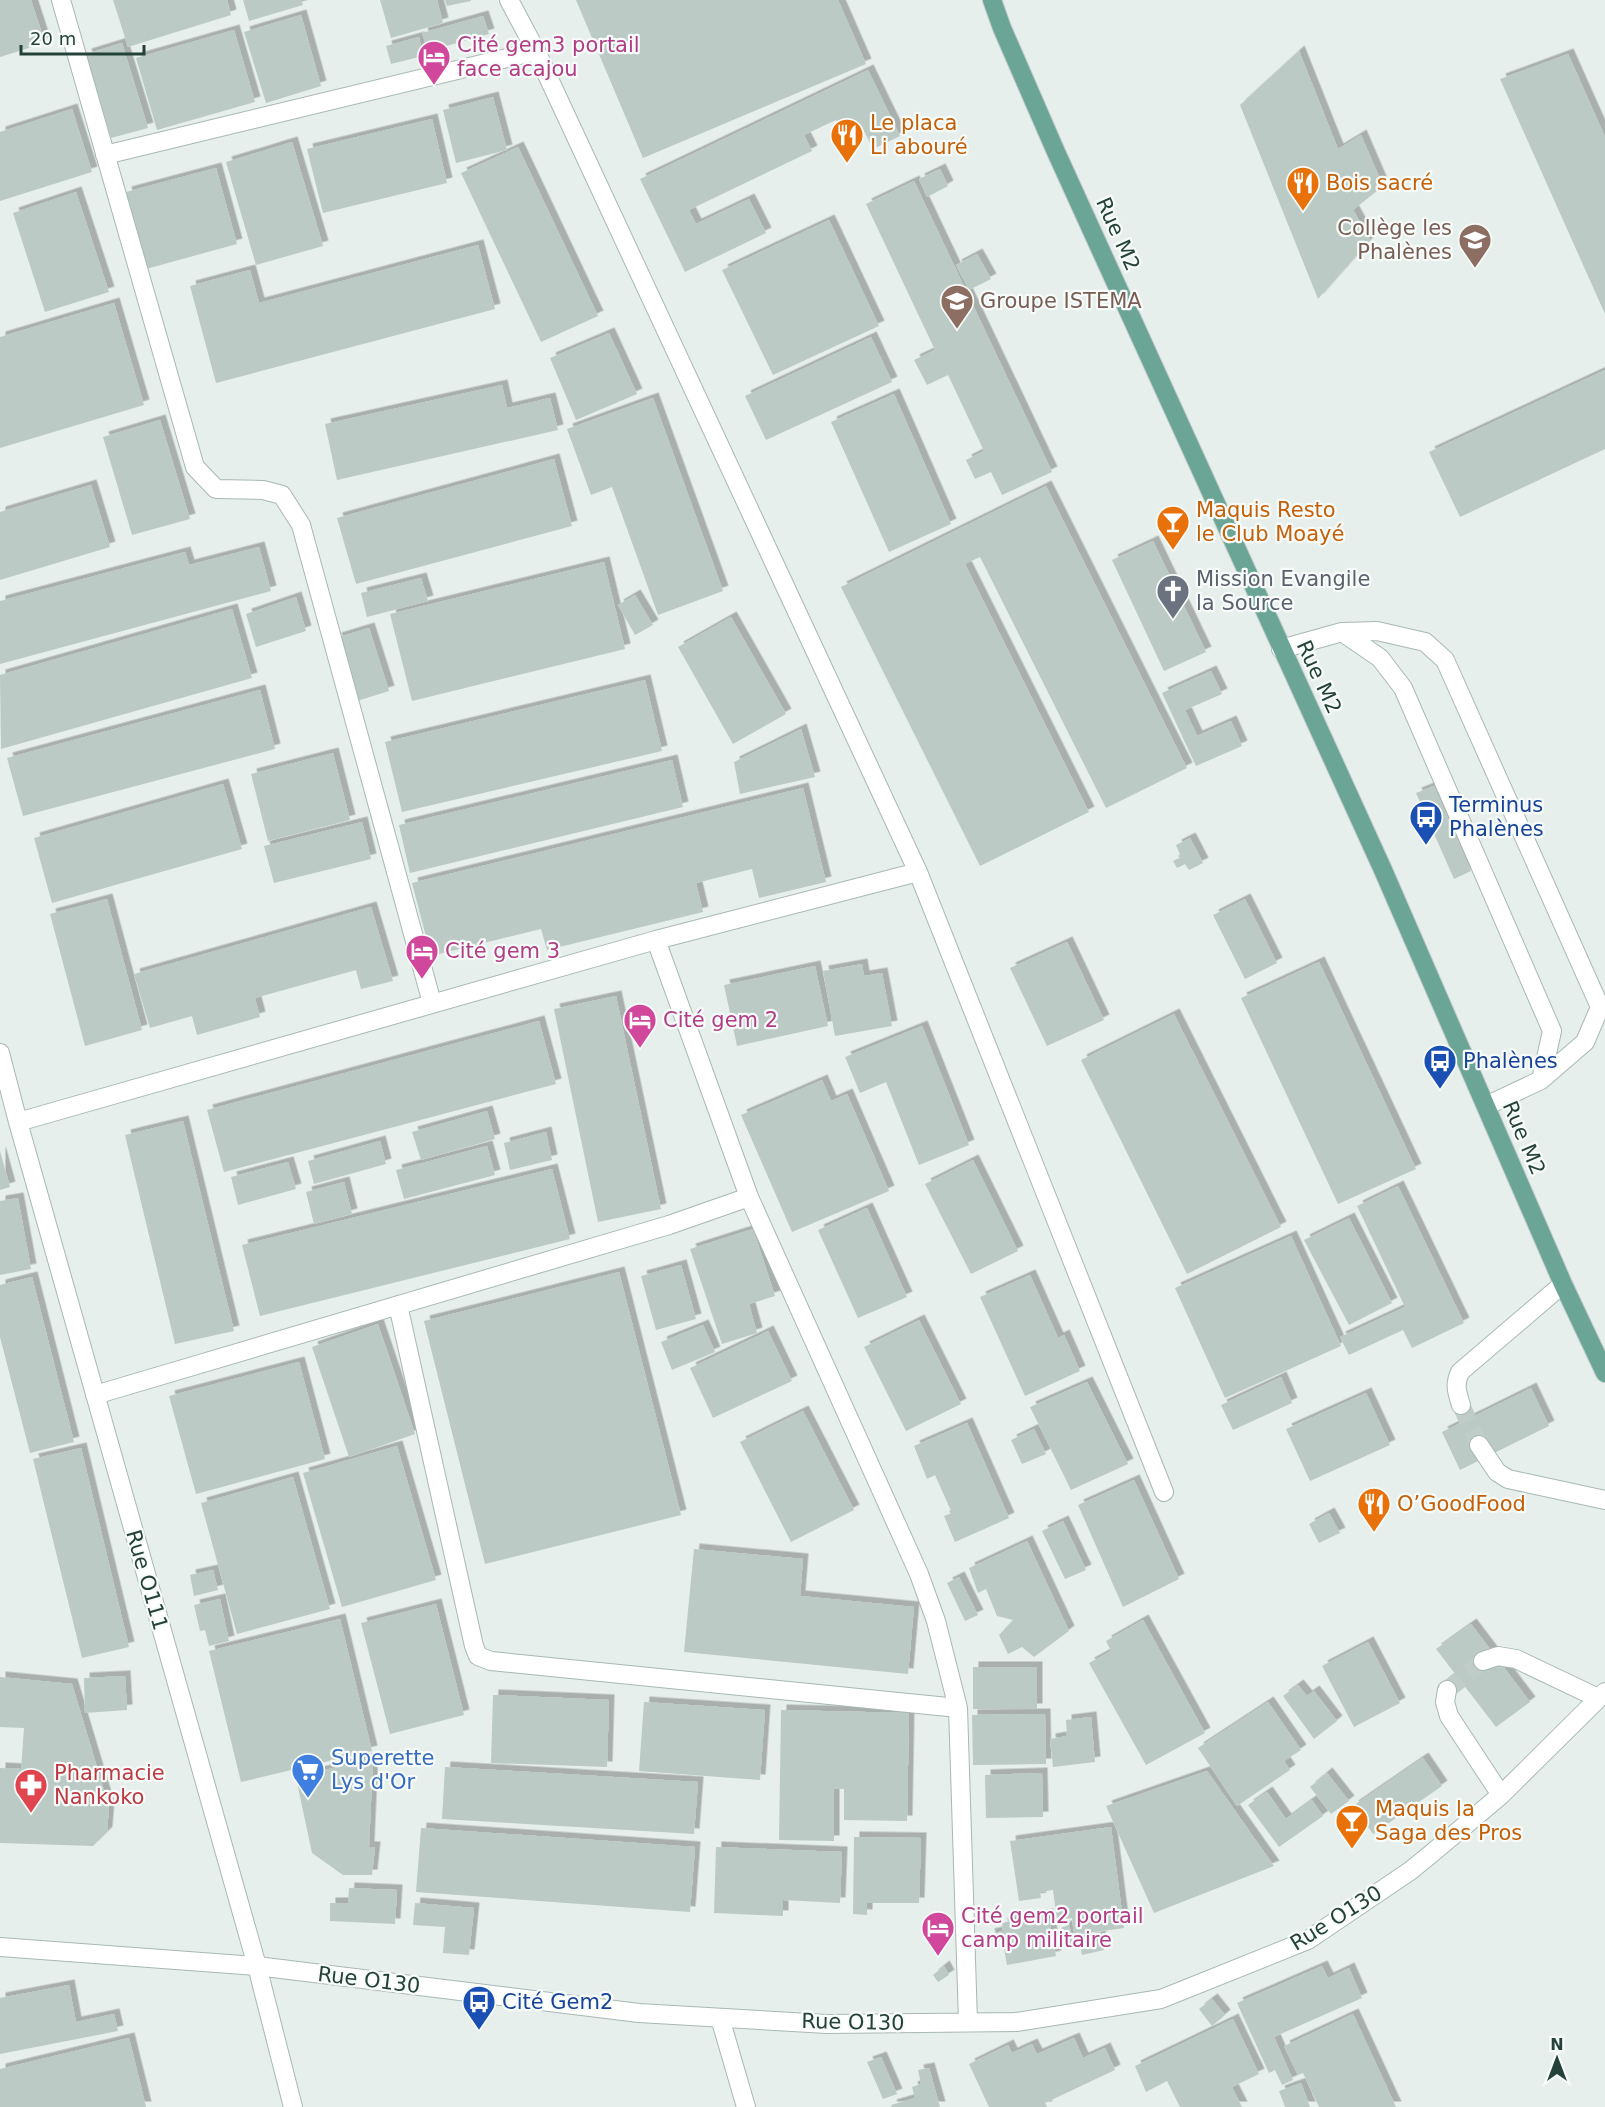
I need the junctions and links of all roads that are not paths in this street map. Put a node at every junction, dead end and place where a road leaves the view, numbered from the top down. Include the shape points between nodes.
1 (61, 0) edge
2 (509, 0) edge
3 (992, 0) edge
4 (536, 51) junction
5 (105, 155) junction
6 (1342, 632) junction
7 (1281, 649) junction
8 (918, 872) junction
9 (656, 940) junction
10 (432, 1003) junction
11 (0, 1053) edge
12 (1541, 1080) junction
13 (1486, 1106) junction
14 (18, 1122) junction
15 (749, 1197) junction
16 (1563, 1284) junction
17 (398, 1305) junction
18 (1605, 1373) edge
19 (95, 1395) junction
20 (1461, 1405) tunnel mouth
21 (1479, 1445) tunnel mouth
22 (1164, 1492) dead end
23 (1605, 1500) edge
24 (1483, 1661) tunnel mouth
25 (1447, 1690) dead end
26 (1602, 1695) edge
27 (958, 1708) junction
28 (1502, 1795) junction
29 (0, 1947) edge
30 (257, 1966) junction
31 (720, 2018) junction
32 (968, 2022) junction
33 (293, 2107) edge
34 (746, 2107) edge

1 - 5 street
2 - 4 street
3 - 7 main road, Rue M2 via 1061,163
4 - 5 street
4 - 8 street
5 - 10 street via 195,467 216,489 263,490 282,495 301,525
6 - 7 street
6 - 12 street via 1380,658 1403,688 1552,1031
6 - 12 street via 1377,631 1425,642 1445,660 1600,1007 1585,1042
7 - 13 main road, Rue M2
8 - 9 street
8 - 22 street
9 - 10 street
9 - 15 street
10 - 14 street
11 - 14 street, Rue O111
12 - 13 street
13 - 16 main road, Rue M2
14 - 19 street, Rue O111
15 - 17 street via 669,1226
15 - 27 street via 919,1574 936,1621
16 - 18 main road, Rue M2
16 - 20 street via 1460,1372 1455,1389
17 - 19 street
17 - 27 street via 478,1656
19 - 30 street, Rue O111
21 - 23 street via 1497,1472 1508,1479
24 - 26 street via 1498,1656 1516,1659
25 - 28 street via 1449,1716
26 - 28 street, Rue O130
27 - 32 street
28 - 32 street, Rue O130 via 1410,1871 1308,1940 1161,1999 1016,2022
29 - 30 street, Rue O130
30 - 31 street, Rue O130 via 639,2013
30 - 33 street, Rue O111
31 - 32 street, Rue O130 via 827,2024
31 - 34 street

